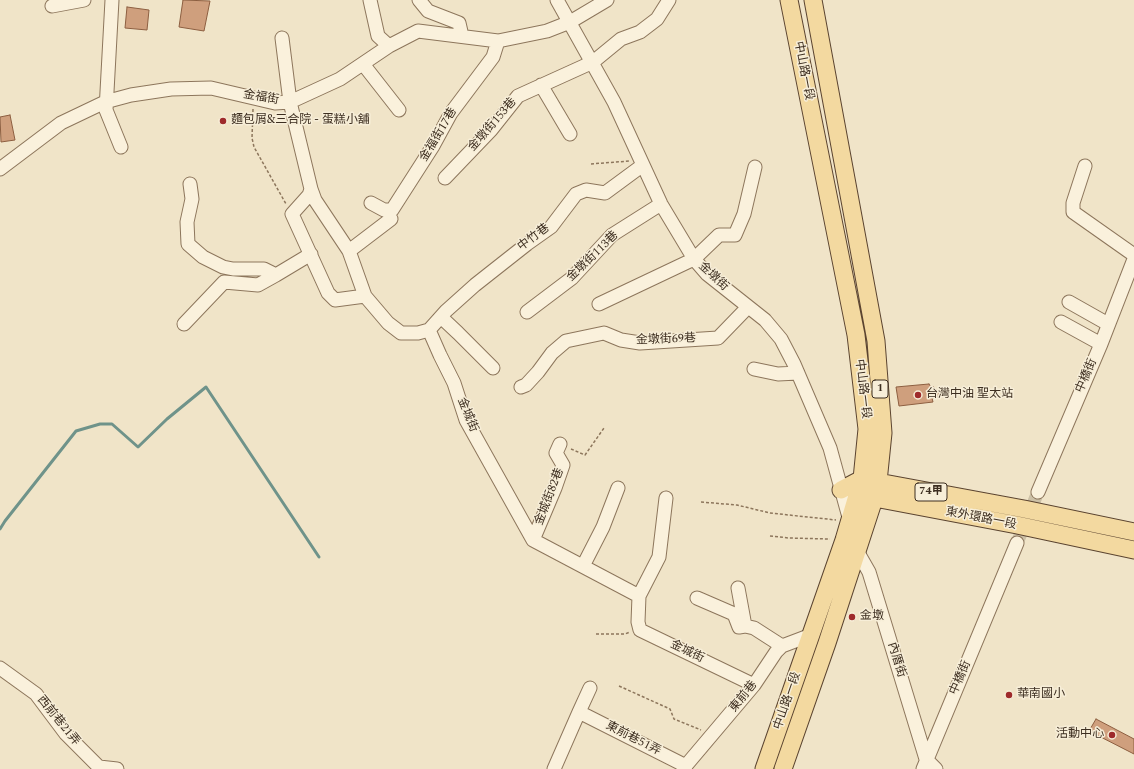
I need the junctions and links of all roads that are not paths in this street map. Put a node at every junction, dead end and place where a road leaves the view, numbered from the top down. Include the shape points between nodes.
1 (84, 0) edge
2 (112, 0) edge
3 (370, 0) edge
4 (419, 0) edge
5 (557, 0) edge
6 (607, 0) edge
7 (669, 0) edge
8 (789, 0) edge
9 (814, 0) edge
10 (52, 6) dead end
11 (570, 22) junction
12 (462, 36) junction
13 (282, 38) dead end
14 (498, 41) junction
15 (389, 46) junction
16 (592, 62) junction
17 (362, 64) junction
18 (541, 85) junction
19 (105, 102) junction
20 (290, 102) junction
21 (399, 110) dead end
22 (570, 134) dead end
23 (121, 147) dead end
24 (642, 162) junction
25 (1085, 166) dead end
26 (755, 167) dead end
27 (0, 169) edge
28 (445, 178) dead end
29 (190, 184) dead end
30 (311, 189) junction
31 (371, 203) dead end
32 (661, 204) junction
33 (392, 218) dead end
34 (349, 251) junction
35 (311, 254) junction
36 (1134, 255) edge
37 (694, 259) junction
38 (1134, 259) edge
39 (276, 275) junction
40 (365, 296) junction
41 (1069, 302) dead end
42 (599, 304) dead end
43 (748, 307) junction
44 (526, 312) dead end
45 (441, 318) junction
46 (1062, 322) dead end
47 (184, 324) dead end
48 (1108, 324) junction
49 (430, 330) junction
50 (1101, 344) junction
51 (493, 368) dead end
52 (754, 369) dead end
53 (798, 373) junction
54 (521, 387) dead end
55 (560, 444) road end
56 (859, 486) junction
57 (618, 488) dead end
58 (841, 490) junction
59 (876, 490) junction
60 (1038, 492) tunnel mouth
61 (666, 498) dead end
62 (850, 521) junction
63 (1134, 532) edge
64 (533, 540) junction
65 (1017, 543) tunnel mouth
66 (1134, 550) edge
67 (857, 551) junction
68 (583, 566) junction
69 (738, 588) dead end
70 (640, 596) junction
71 (697, 598) dead end
72 (744, 626) junction
73 (811, 635) junction
74 (782, 646) junction
75 (0, 668) edge
76 (754, 685) junction
77 (590, 688) dead end
78 (579, 712) junction
79 (928, 766) edge
80 (684, 767) edge
81 (117, 769) edge
82 (554, 769) edge
83 (764, 769) edge
84 (783, 769) edge

1 - 10 street
2 - 19 street
3 - 15 street via 378,36
4 - 12 street via 428,11 459,23
5 - 11 street, 金墩街
6 - 11 street, 金福街
7 - 16 street, 金墩街153巷 via 657,19 640,32 621,39
8 - 56 main road, 中山路一段 / 1 via 856,336 867,429
9 - 59 main road, 中山路一段 / 1 via 876,340 883,434
11 - 14 street, 金福街 via 547,31
11 - 16 street, 金墩街
12 - 14 street, 金福街
12 - 15 street, 金福街 via 418,31
13 - 20 street
14 - 31 street, 金福街17巷 via 493,57 451,113 392,210 384,210
15 - 17 street, 金福街
16 - 18 street, 金墩街153巷
16 - 24 street, 金墩街
17 - 20 street, 金福街 via 340,79
17 - 21 street
18 - 22 street
18 - 28 street, 金墩街153巷 via 518,96 491,130
19 - 20 street, 金福街 via 131,95 210,88 275,103
19 - 23 street
19 - 27 street, 金福街 via 62,123
20 - 30 street
24 - 32 street, 金墩街
24 - 45 street, 中竹巷 via 605,193 586,190 576,194 550,227 475,285
25 - 36 street via 1073,203 1073,212
26 - 37 street via 744,214 735,235 719,235
29 - 39 street via 192,199 187,222 188,244 203,257 223,267 264,269
30 - 34 street via 315,200
30 - 35 street via 309,195 292,214
32 - 37 street, 金墩街
32 - 44 street, 金墩街113巷 via 612,235 572,278
33 - 34 street
34 - 40 street
35 - 39 street
35 - 40 street via 328,293 336,300
37 - 42 street
37 - 43 street, 金墩街 via 707,274
38 - 48 street, 中橋街
39 - 47 street via 258,284 224,282
40 - 49 street via 388,323 401,333
41 - 48 street
43 - 53 street, 金墩街 via 765,320 781,338
43 - 54 street, 金墩街69巷 via 718,338 640,343 621,340 604,333 566,341 552,353 526,385
45 - 49 street, 中竹巷
45 - 51 street
46 - 50 street
48 - 50 street, 中橋街
49 - 64 street, 金城街 via 454,383 466,420
50 - 60 street, 中橋街
52 - 53 street via 778,374
53 - 58 street, 金墩街 via 830,448
55 - 64 street, 金城街82巷 via 556,453 563,465
56 - 58 main road
56 - 59 main road, 東外環路一段 / 74甲
56 - 62 main road, 中山路一段 / 1
57 - 68 street via 603,527
58 - 62 street, 金墩街
59 - 63 main road, 東外環路一段 / 74甲 via 1024,509
59 - 66 main road, 東外環路一段 / 74甲 via 1017,525
59 - 67 main road, 中山路一段 / 1
61 - 70 street via 659,557
62 - 67 street, 金墩街
62 - 73 main road, 中山路一段 / 1
64 - 68 street
65 - 79 street, 中橋街
67 - 79 street, 內厝街 via 869,572
67 - 84 main road, 中山路一段 / 1
68 - 70 street
69 - 72 street
70 - 76 street, 金城街 via 640,630
71 - 72 street via 734,614 739,627
72 - 74 street via 754,628
73 - 74 street
73 - 83 main road, 中山路一段 / 1
74 - 76 street, 東前巷
75 - 81 street, 西前巷21弄 via 36,694 66,734 99,767
76 - 80 street, 東前巷
77 - 78 street
78 - 80 street, 東前巷51弄
78 - 82 street

